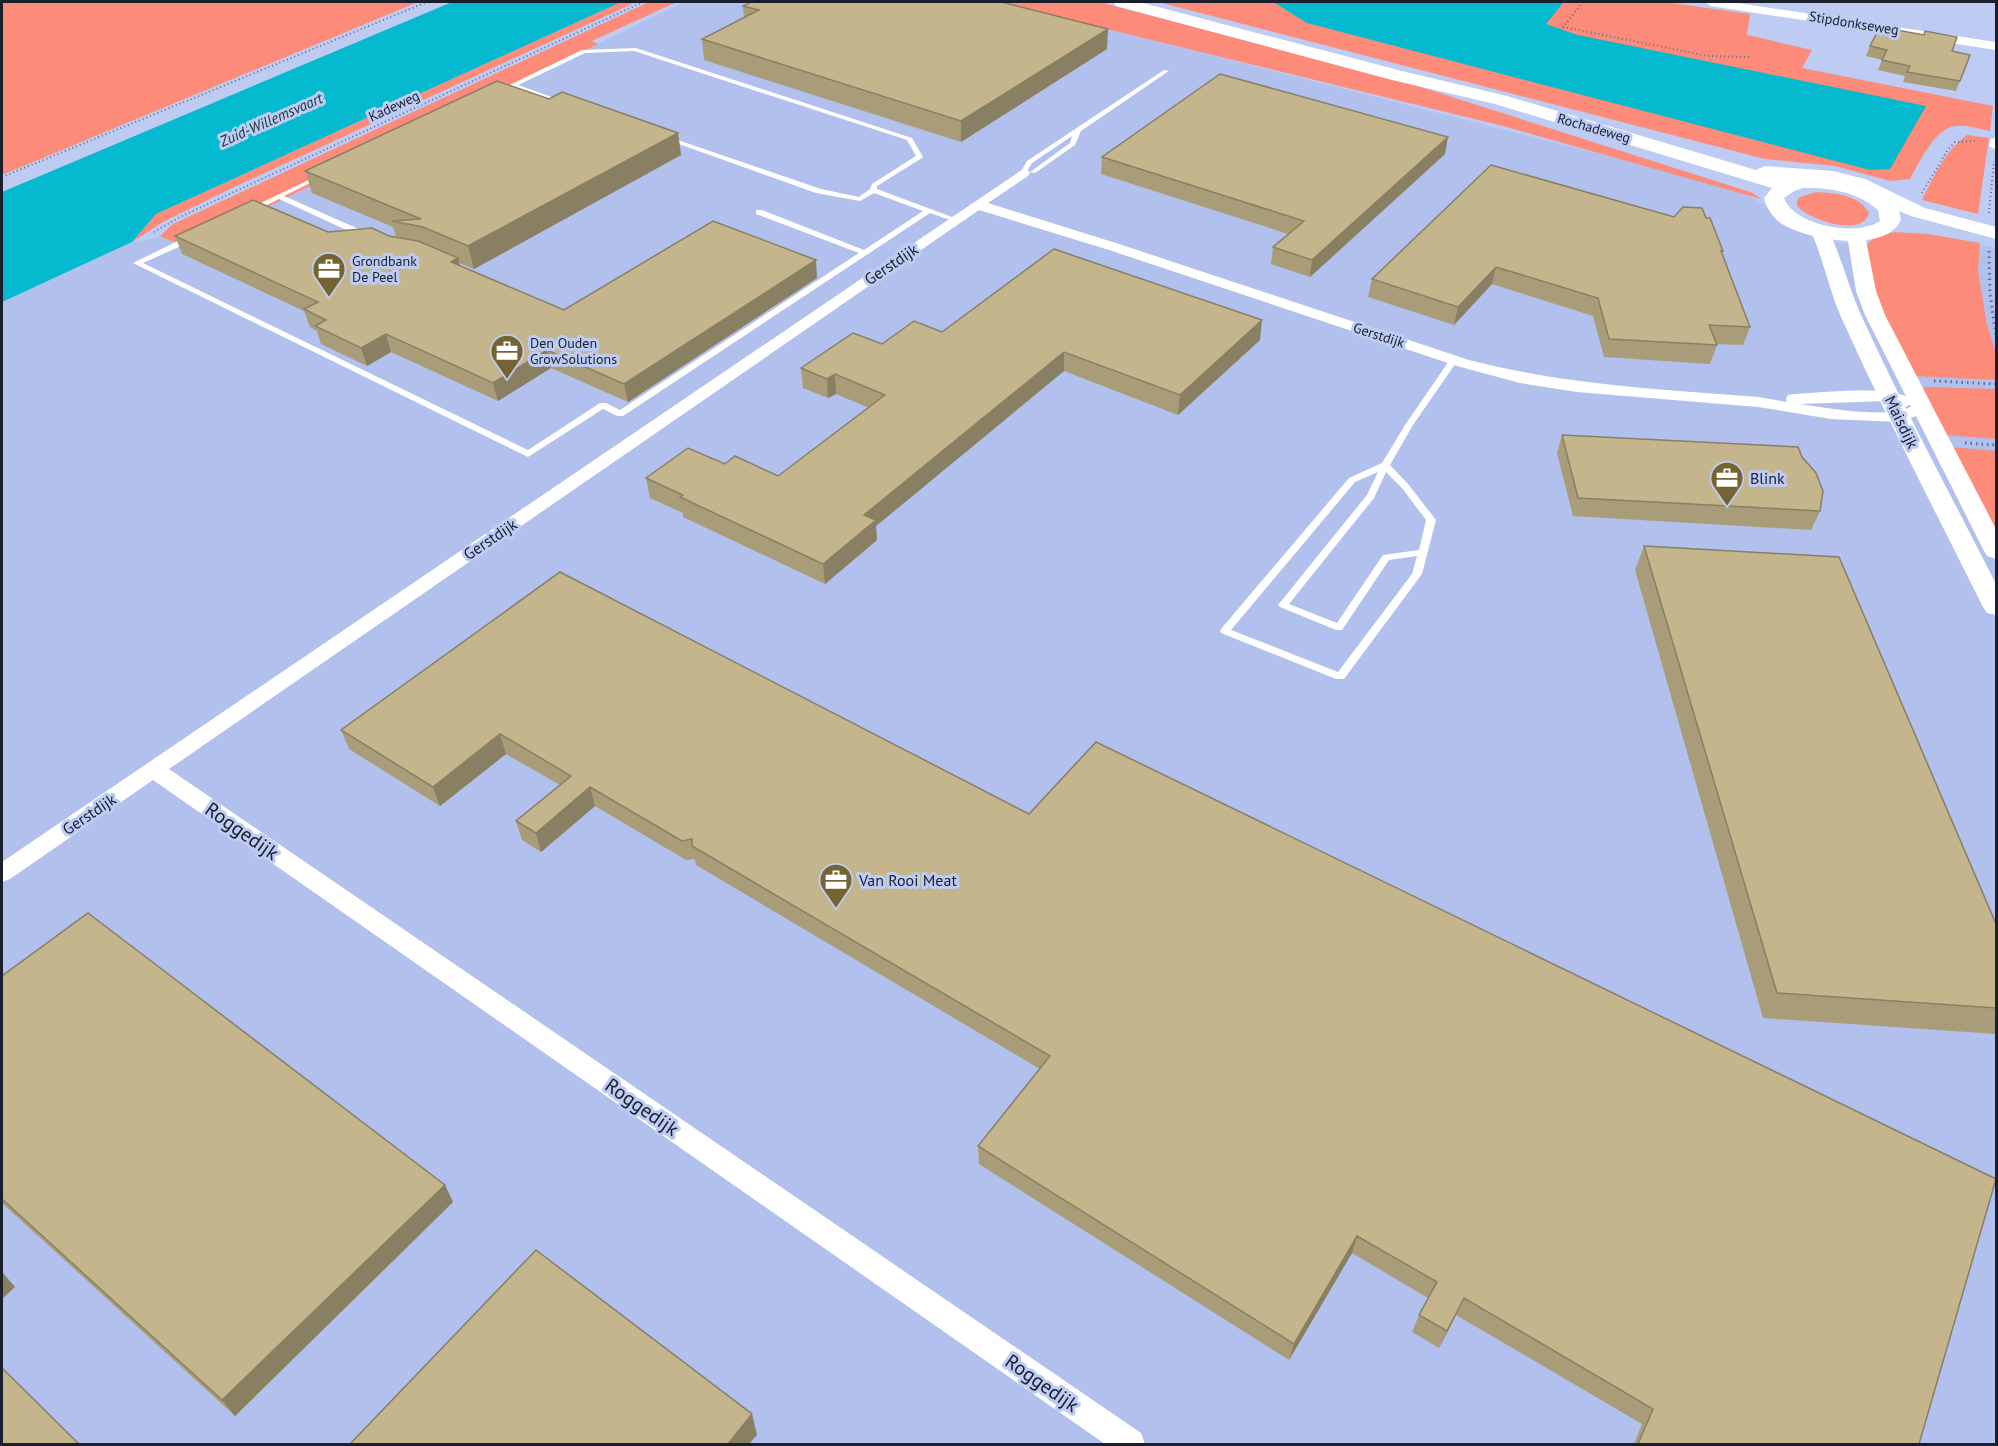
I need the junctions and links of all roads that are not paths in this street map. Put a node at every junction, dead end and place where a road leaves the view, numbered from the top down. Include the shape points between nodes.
1 (1122, 2) edge
2 (1711, 2) edge
3 (1996, 46) edge
4 (1166, 71) dead end
5 (1398, 76) junction
6 (513, 85) junction
7 (491, 95) edge
8 (569, 105) edge
9 (660, 136) edge
10 (1667, 149) junction
11 (331, 171) edge
12 (1028, 172) joint
13 (873, 190) junction
14 (1781, 192) junction
15 (278, 196) junction
16 (978, 205) junction
17 (929, 210) junction
18 (247, 211) edge
19 (759, 212) dead end
20 (1889, 219) junction
21 (956, 220) junction
22 (1820, 231) junction
23 (197, 235) edge
24 (1857, 235) junction
25 (1993, 235) edge
26 (375, 239) edge
27 (865, 253) junction
28 (1454, 360) junction
29 (1890, 396) junction
30 (1758, 402) junction
31 (1920, 408) junction
32 (1900, 417) junction
33 (1385, 465) junction
34 (1996, 550) edge
35 (1423, 552) junction
36 (1996, 607) edge
37 (154, 770) junction
38 (2, 873) edge
39 (1130, 1444) edge

1 - 5 main road, Rochadeweg
2 - 3 street, Stipdonkseweg
4 - 12 lane, Gerstdijk via 1078,129 1073,144
5 - 10 main road, Rochadeweg via 1500,100
5 - 14 main road, Rochadeweg
6 - 7 lane
6 - 8 lane
6 - 13 lane via 584,51 634,49 910,139 921,157 874,185
9 - 13 lane via 819,191 860,199
10 - 14 main road, Rochadeweg
10 - 25 main road via 1773,174 1846,179 1876,189 1918,212
11 - 15 lane
12 - 16 street, Gerstdijk
13 - 17 lane
14 - 20 main road via 1814,182 1846,186 1874,197
14 - 22 main road via 1777,208
15 - 18 lane
15 - 26 lane
16 - 21 street, Gerstdijk
16 - 28 street, Gerstdijk
17 - 21 lane
17 - 27 lane
19 - 27 lane
20 - 24 main road via 1881,230
20 - 25 main road
21 - 37 street, Gerstdijk
22 - 24 main road
22 - 29 street, Maisdijk via 1850,313
23 - 27 lane via 137,263 528,454 603,405 621,414
24 - 31 street, Maisdijk via 1869,299
28 - 30 street, Gerstdijk via 1520,378 1577,387
28 - 33 lane
29 - 30 street, Gerstdijk
29 - 31 street, Gerstdijk
29 - 32 street, Maisdijk
30 - 32 street, Gerstdijk via 1831,414
31 - 32 street, Gerstdijk
31 - 34 street, Maisdijk
32 - 36 street, Maisdijk
33 - 35 lane via 1431,520
33 - 35 lane via 1371,496 1284,604 1339,628 1386,557
33 - 35 lane via 1352,480 1225,631 1340,677 1417,574
37 - 38 street, Gerstdijk
37 - 39 street, Roggedijk

